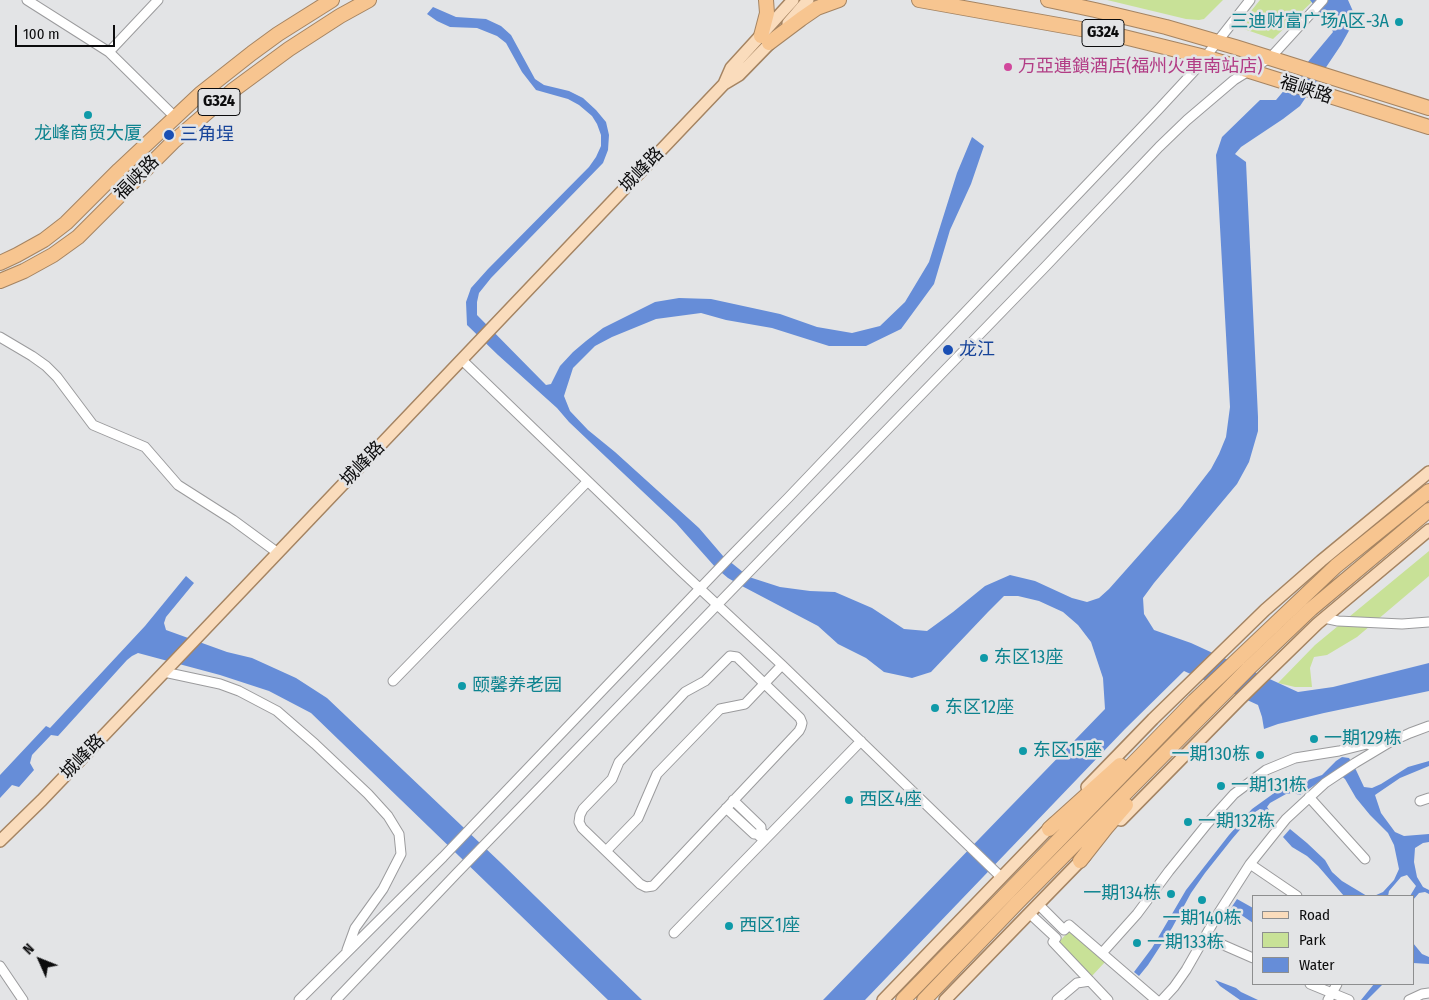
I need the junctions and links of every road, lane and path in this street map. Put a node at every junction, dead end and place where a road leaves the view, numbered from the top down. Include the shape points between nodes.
1 (158, 0) edge
2 (332, 0) edge
3 (369, 0) edge
4 (766, 0) edge
5 (793, 0) edge
6 (808, 0) edge
7 (838, 0) edge
8 (919, 0) edge
9 (1048, 0) edge
10 (1250, 0) edge
11 (1323, 0) edge
12 (30, 1) edge
13 (782, 22) junction
14 (765, 40) junction
15 (1216, 42) junction
16 (108, 52) junction
17 (1205, 57) junction
18 (1271, 57) junction
19 (1248, 70) junction
20 (1429, 108) edge
21 (175, 116) junction
22 (1429, 127) edge
23 (0, 263) edge
24 (0, 281) edge
25 (0, 337) edge
26 (462, 360) junction
27 (1429, 472) edge
28 (588, 482) junction
29 (1429, 491) edge
30 (1429, 510) edge
31 (1429, 530) edge
32 (278, 553) junction
33 (700, 588) junction
34 (717, 605) junction
35 (1324, 618) junction
36 (1429, 622) edge
37 (782, 665) junction
38 (167, 669) junction
39 (393, 681) dead end
40 (764, 684) junction
41 (1226, 692) junction
42 (1190, 705) junction
43 (1429, 726) edge
44 (861, 741) junction
45 (1379, 748) junction
46 (1309, 797) junction
47 (733, 800) junction
48 (726, 808) junction
49 (1049, 829) junction
50 (766, 838) junction
51 (0, 842) edge
52 (606, 851) junction
53 (1365, 859) dead end
54 (1080, 861) junction
55 (1250, 864) junction
56 (1001, 877) junction
57 (1295, 895) edge
58 (1038, 904) junction
59 (1029, 914) junction
60 (674, 934) dead end
61 (1205, 937) junction
62 (346, 953) junction
63 (1102, 953) junction
64 (1252, 958) edge
65 (0, 966) edge
66 (1090, 981) junction
67 (1312, 985) edge
68 (1336, 985) edge
69 (1429, 993) edge
70 (1330, 997) edge
71 (23, 1000) edge
72 (299, 1000) edge
73 (336, 1000) edge
74 (883, 1000) edge
75 (903, 1000) edge
76 (924, 1000) edge
77 (945, 1000) edge
78 (1057, 1000) edge
79 (1108, 1000) edge
80 (1156, 1000) edge
81 (1162, 1000) edge
82 (1349, 1000) edge
83 (1409, 1000) edge

1 - 16 street
2 - 21 highway, 福峡路 / G324 via 252,53
3 - 24 highway, 福峡路 / G324 via 289,49 232,91 173,142 78,237 53,255
4 - 14 highway
5 - 13 main road, 城峰路
6 - 13 main road, 城峰路
7 - 14 highway via 817,8
8 - 17 highway, 福峡路 / G324 via 1120,36
9 - 15 highway, 福峡路 / G324
10 - 15 street
11 - 18 street
12 - 16 street
13 - 14 main road, 城峰路
14 - 26 main road, 城峰路 via 731,68 724,84
15 - 17 street
15 - 18 highway, 福峡路 / G324
16 - 21 street
17 - 19 highway, 福峡路 / G324
17 - 33 street via 1131,139
18 - 19 street
18 - 20 highway, 福峡路 / G324
19 - 22 highway, 福峡路 / G324
19 - 34 street via 1187,120 1159,148
21 - 23 highway, 福峡路 / G324 via 66,223 44,240
25 - 32 street via 46,366 93,425 145,447 178,485
26 - 28 street
26 - 32 main road, 城峰路
27 - 49 main road via 1321,561 1218,654
28 - 33 street
28 - 39 street
29 - 42 highway via 1336,566
30 - 41 highway via 1317,604
31 - 35 main road
32 - 38 main road, 城峰路
33 - 34 street
33 - 62 street via 443,857
34 - 37 street
34 - 73 street
35 - 36 street via 1402,624
35 - 54 main road
37 - 40 street
37 - 44 street
38 - 51 main road, 城峰路
38 - 62 street via 239,691 277,711 388,816 399,834 401,854 383,888 355,928
40 - 47 street via 800,718 801,727
40 - 52 street via 745,704 720,709 658,774 638,818
40 - 52 street via 738,657 730,656 704,681 685,692 619,762 612,778 580,815 582,828
41 - 54 highway
41 - 76 highway
42 - 49 highway via 1157,729
42 - 75 highway
43 - 45 street
44 - 50 street
44 - 56 street
45 - 46 street via 1337,774
45 - 63 street via 1367,744 1295,758 1266,770 1234,794 1207,824 1137,914
46 - 53 street
46 - 55 street via 1286,819
47 - 48 street
47 - 50 street via 761,827
48 - 50 street via 754,834
48 - 52 street via 653,886 640,884
49 - 56 main road
50 - 60 street
54 - 58 main road
55 - 57 street
55 - 61 street
56 - 74 main road
58 - 59 main road
58 - 63 street via 1064,930 1069,925
59 - 66 street via 1056,938 1053,942
59 - 77 main road
61 - 64 street
61 - 81 street via 1186,970
62 - 72 street
63 - 80 street
65 - 71 street
66 - 78 street via 1077,983
66 - 79 street
67 - 70 street
68 - 70 street
69 - 83 street
70 - 82 street

